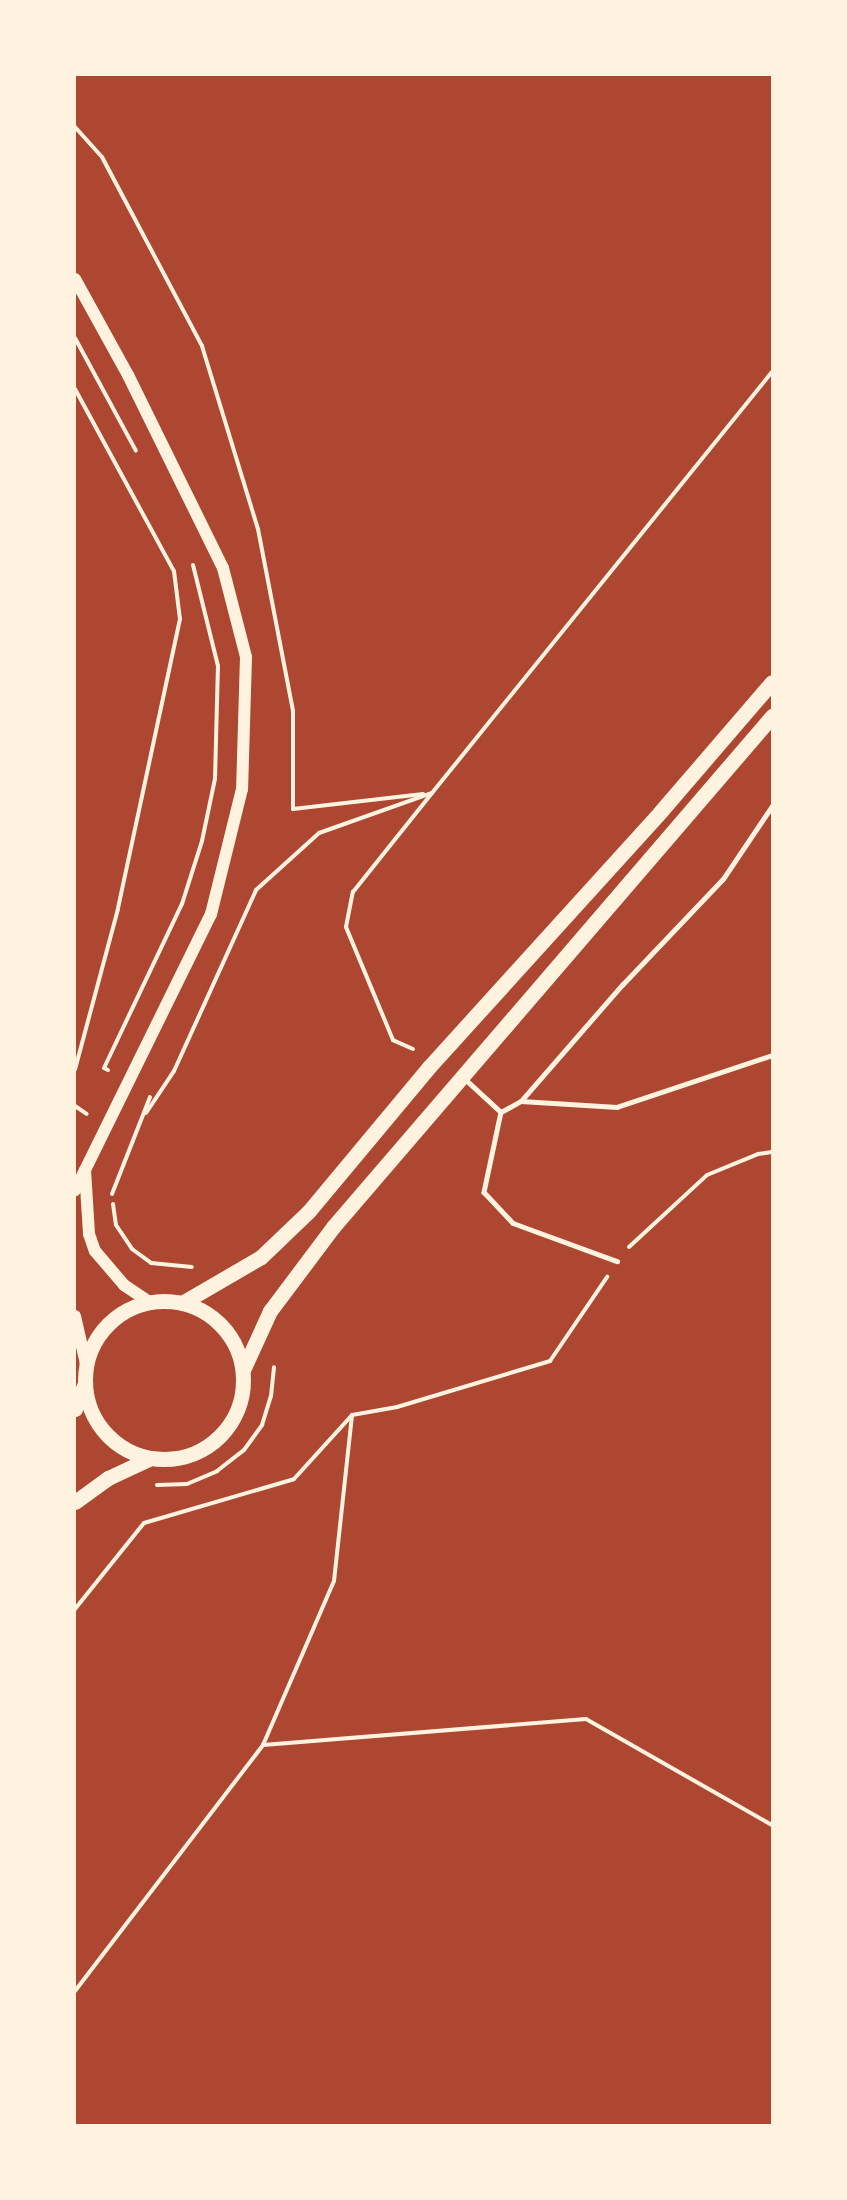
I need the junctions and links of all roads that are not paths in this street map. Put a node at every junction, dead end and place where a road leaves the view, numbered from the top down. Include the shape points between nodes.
1 (75, 279) edge
2 (772, 682) edge
3 (772, 716) edge
4 (772, 806) edge
5 (772, 1055) edge
6 (460, 1074) junction
7 (521, 1101) junction
8 (501, 1112) junction
9 (85, 1170) junction
10 (75, 1190) edge
11 (617, 1261) road end
12 (149, 1302) junction
13 (182, 1303) junction
14 (75, 1316) edge
15 (86, 1364) junction
16 (243, 1370) junction
17 (84, 1386) junction
18 (75, 1409) edge
19 (149, 1459) junction
20 (75, 1502) edge

1 - 9 main road via 128,375 223,568 246,657 242,789 223,876 194,956
2 - 13 main road via 429,1067 309,1211 261,1257
3 - 6 main road
4 - 7 lane via 723,879 622,985
5 - 7 lane via 616,1107
6 - 8 lane
6 - 16 main road via 289,1283 270,1311
7 - 8 lane
8 - 11 lane via 484,1192 513,1223
9 - 10 main road
9 - 12 main road via 89,1234 95,1251 124,1285
12 - 13 main road
12 - 15 main road via 108,1323 94,1342
13 - 16 main road via 205,1312 223,1326 237,1346
14 - 15 main road
15 - 17 main road
16 - 19 main road via 243,1391 226,1431 192,1455
17 - 18 main road
17 - 19 main road via 98,1426 112,1441
19 - 20 main road via 108,1478

